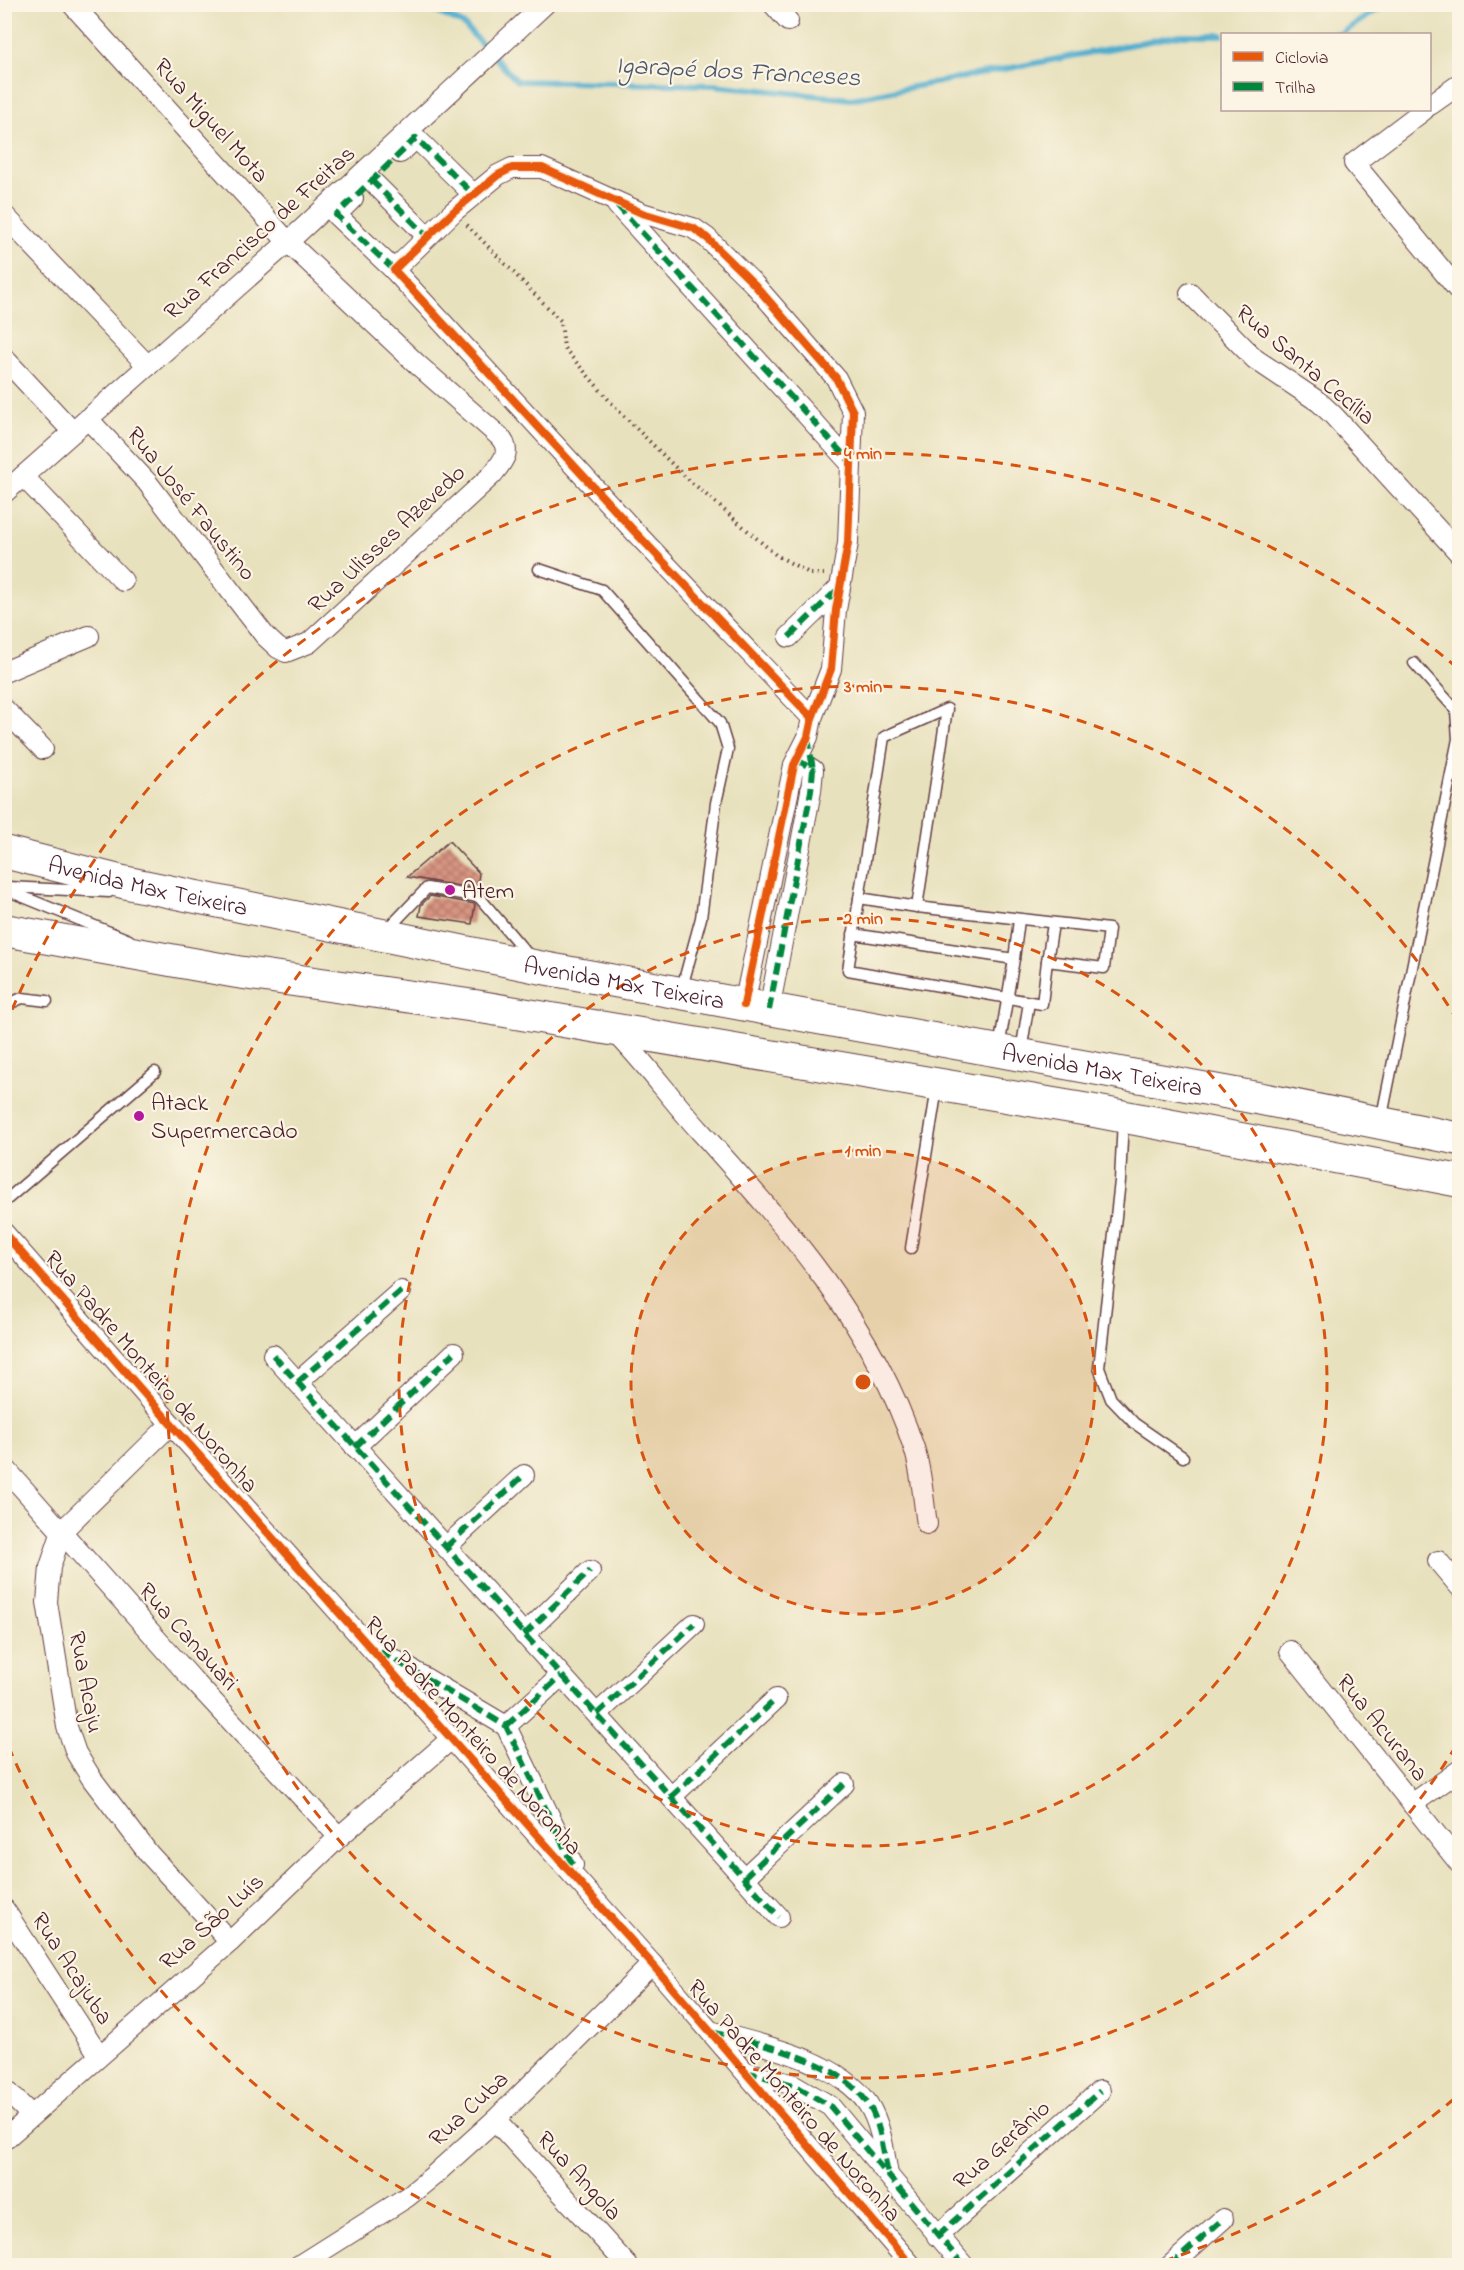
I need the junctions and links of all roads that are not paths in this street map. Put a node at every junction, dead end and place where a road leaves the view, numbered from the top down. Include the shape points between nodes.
1 (72, 4) edge
2 (545, 4) edge
3 (774, 4) edge
4 (788, 21) dead end
5 (1460, 84) edge
6 (1431, 104) edge
7 (1423, 111) edge
8 (371, 180) junction
9 (473, 194) junction
10 (613, 201) junction
11 (4, 215) edge
12 (427, 236) junction
13 (288, 242) junction
14 (394, 270) junction
15 (1460, 292) edge
16 (1190, 293) dead end
17 (4, 357) edge
18 (148, 366) junction
19 (474, 416) joint
20 (88, 419) junction
21 (73, 432) junction
22 (851, 464) junction
23 (23, 476) junction
24 (4, 493) edge
25 (1460, 554) edge
26 (539, 568) dead end
27 (123, 581) dead end
28 (840, 581) junction
29 (254, 620) joint
30 (89, 636) dead end
31 (789, 637) dead end
32 (1414, 663) dead end
33 (4, 672) edge
34 (4, 710) edge
35 (810, 728) junction
36 (43, 749) dead end
37 (4, 852) edge
38 (4, 888) edge
39 (188, 896) junction
40 (860, 898) junction
41 (917, 907) junction
42 (1019, 920) junction
43 (1053, 924) junction
44 (4, 930) edge
45 (853, 934) junction
46 (381, 936) junction
47 (1014, 959) junction
48 (1047, 961) junction
49 (190, 964) junction
50 (538, 967) junction
51 (680, 994) junction
52 (1008, 998) junction
53 (47, 1001) dead end
54 (1029, 1002) junction
55 (4, 1006) edge
56 (757, 1008) junction
57 (612, 1029) junction
58 (1010, 1054) junction
59 (155, 1072) dead end
60 (938, 1084) junction
61 (1124, 1116) junction
62 (1380, 1124) junction
63 (1460, 1139) edge
64 (1460, 1181) edge
65 (4, 1202) edge
66 (4, 1233) edge
67 (911, 1248) dead end
68 (401, 1291) dead end
69 (454, 1353) dead end
70 (273, 1355) dead end
71 (298, 1382) junction
72 (171, 1424) junction
73 (355, 1446) junction
74 (1183, 1457) dead end
75 (4, 1467) edge
76 (524, 1475) dead end
77 (927, 1524) dead end
78 (62, 1531) junction
79 (446, 1547) junction
80 (1438, 1561) dead end
81 (590, 1571) dead end
82 (1460, 1587) edge
83 (694, 1624) dead end
84 (524, 1635) junction
85 (365, 1642) junction
86 (1290, 1651) dead end
87 (561, 1676) junction
88 (776, 1699) dead end
89 (597, 1714) junction
90 (506, 1726) junction
91 (451, 1738) junction
92 (1460, 1770) edge
93 (844, 1784) dead end
94 (671, 1797) junction
95 (1412, 1804) junction
96 (339, 1837) junction
97 (1460, 1864) edge
98 (744, 1878) junction
99 (583, 1886) junction
100 (4, 1909) edge
101 (779, 1917) dead end
102 (230, 1942) junction
103 (652, 1964) junction
104 (710, 2031) junction
105 (99, 2055) junction
106 (746, 2072) junction
107 (4, 2088) edge
108 (1100, 2091) dead end
109 (31, 2115) junction
110 (495, 2120) junction
111 (4, 2140) edge
112 (889, 2177) junction
113 (1223, 2219) dead end
114 (937, 2236) junction
115 (326, 2259) edge
116 (298, 2265) edge
117 (628, 2265) edge
118 (912, 2265) edge
119 (964, 2265) edge
120 (1170, 2265) edge

1 - 13 street, Rua Miguel Mota
2 - 13 street, Rua Francisco de Freitas
3 - 4 street
5 - 6 street
7 - 15 street via 1354,164
8 - 9 street via 416,138
8 - 12 street
8 - 14 street via 336,215
9 - 10 street via 498,175 526,166 542,168
9 - 12 street
10 - 22 street
10 - 22 street via 693,228 726,254 778,310 830,370 847,397 853,420
11 - 18 street
12 - 14 street
13 - 18 street, Rua Francisco de Freitas
13 - 19 street, Rua Miguel Mota
14 - 35 street
16 - 25 street, Rua Santa Cecília via 1255,359 1333,415
17 - 21 street
18 - 20 street, Rua Francisco de Freitas
19 - 29 street, Rua Ulisses Azevedo via 505,443 504,459 492,475 309,643 286,652
20 - 21 street, Rua Francisco de Freitas
20 - 29 street, Rua José Faustino via 147,482
21 - 23 street, Rua Francisco de Freitas
22 - 28 street via 848,543
23 - 24 street, Rua Francisco de Freitas
23 - 27 street
26 - 51 lane via 602,590 720,723 728,749 716,803 701,918
28 - 31 street
28 - 35 street via 831,669
30 - 33 street
32 - 62 lane via 1456,710 1458,739
34 - 36 street
35 - 56 street
37 - 39 main road, Avenida Max Teixeira
38 - 39 lane
38 - 49 lane
39 - 46 main road, Avenida Max Teixeira
40 - 41 lane
40 - 41 lane via 884,737 947,709
40 - 45 lane
41 - 42 lane
42 - 43 lane
42 - 47 lane
43 - 48 lane
43 - 48 lane via 1109,929 1104,968
44 - 49 main road, Avenida Max Teixeira
45 - 47 lane
45 - 52 lane via 848,970
46 - 50 main road, Avenida Max Teixeira
46 - 50 lane via 427,888 479,897
47 - 52 lane
48 - 54 lane via 1042,1004
49 - 57 main road, Avenida Max Teixeira
50 - 51 main road, Avenida Max Teixeira
51 - 56 main road, Avenida Max Teixeira
52 - 54 lane
52 - 58 lane
53 - 55 lane via 22,998
54 - 58 lane
56 - 58 main road, Avenida Max Teixeira
57 - 60 main road, Avenida Max Teixeira
57 - 77 street via 814,1262 854,1320 915,1450
58 - 62 main road, Avenida Max Teixeira
59 - 65 lane
60 - 61 main road, Avenida Max Teixeira
60 - 67 lane
61 - 64 main road, Avenida Max Teixeira
61 - 74 lane via 1100,1368 1111,1399 1134,1422
62 - 63 main road, Avenida Max Teixeira
66 - 72 street, Rua Padre Monteiro de Noronha
68 - 71 street
69 - 73 street
70 - 71 street
71 - 73 street
72 - 78 street, Rua Acaju
72 - 85 street, Rua Padre Monteiro de Noronha
73 - 79 street
75 - 78 street, Rua Canauari
76 - 79 street
78 - 96 street, Rua Canauari
78 - 102 street, Rua Acaju via 50,1567 47,1602 67,1727 76,1753 149,1854
79 - 84 street
80 - 82 street
81 - 84 street
83 - 89 street
84 - 87 street
85 - 90 street
85 - 91 street, Rua Padre Monteiro de Noronha
86 - 95 street, Rua Acurana
87 - 89 street
87 - 90 street
88 - 94 street
89 - 94 street
90 - 99 street
91 - 96 street, Rua São Luís
91 - 99 street, Rua Padre Monteiro de Noronha
92 - 95 street
93 - 98 street
94 - 98 street
95 - 97 street, Rua Acurana
96 - 102 street, Rua São Luís
98 - 101 street
99 - 103 street, Rua Padre Monteiro de Noronha
100 - 105 street, Rua Acajuba
102 - 105 street, Rua São Luís
103 - 104 street, Rua Padre Monteiro de Noronha
103 - 110 street, Rua Cuba
104 - 106 street, Rua Padre Monteiro de Noronha
104 - 112 street via 801,2058 852,2086 876,2120
105 - 109 street, Rua São Luís
106 - 112 street via 794,2085 830,2106
106 - 118 street, Rua Padre Monteiro de Noronha
107 - 109 street
108 - 114 street, Rua Gerânio
109 - 111 street, Rua São Luís
110 - 115 street, Rua Cuba via 407,2197
110 - 117 street, Rua Angola
112 - 114 street
113 - 120 street
114 - 119 street
115 - 116 street, Rua Cuba

